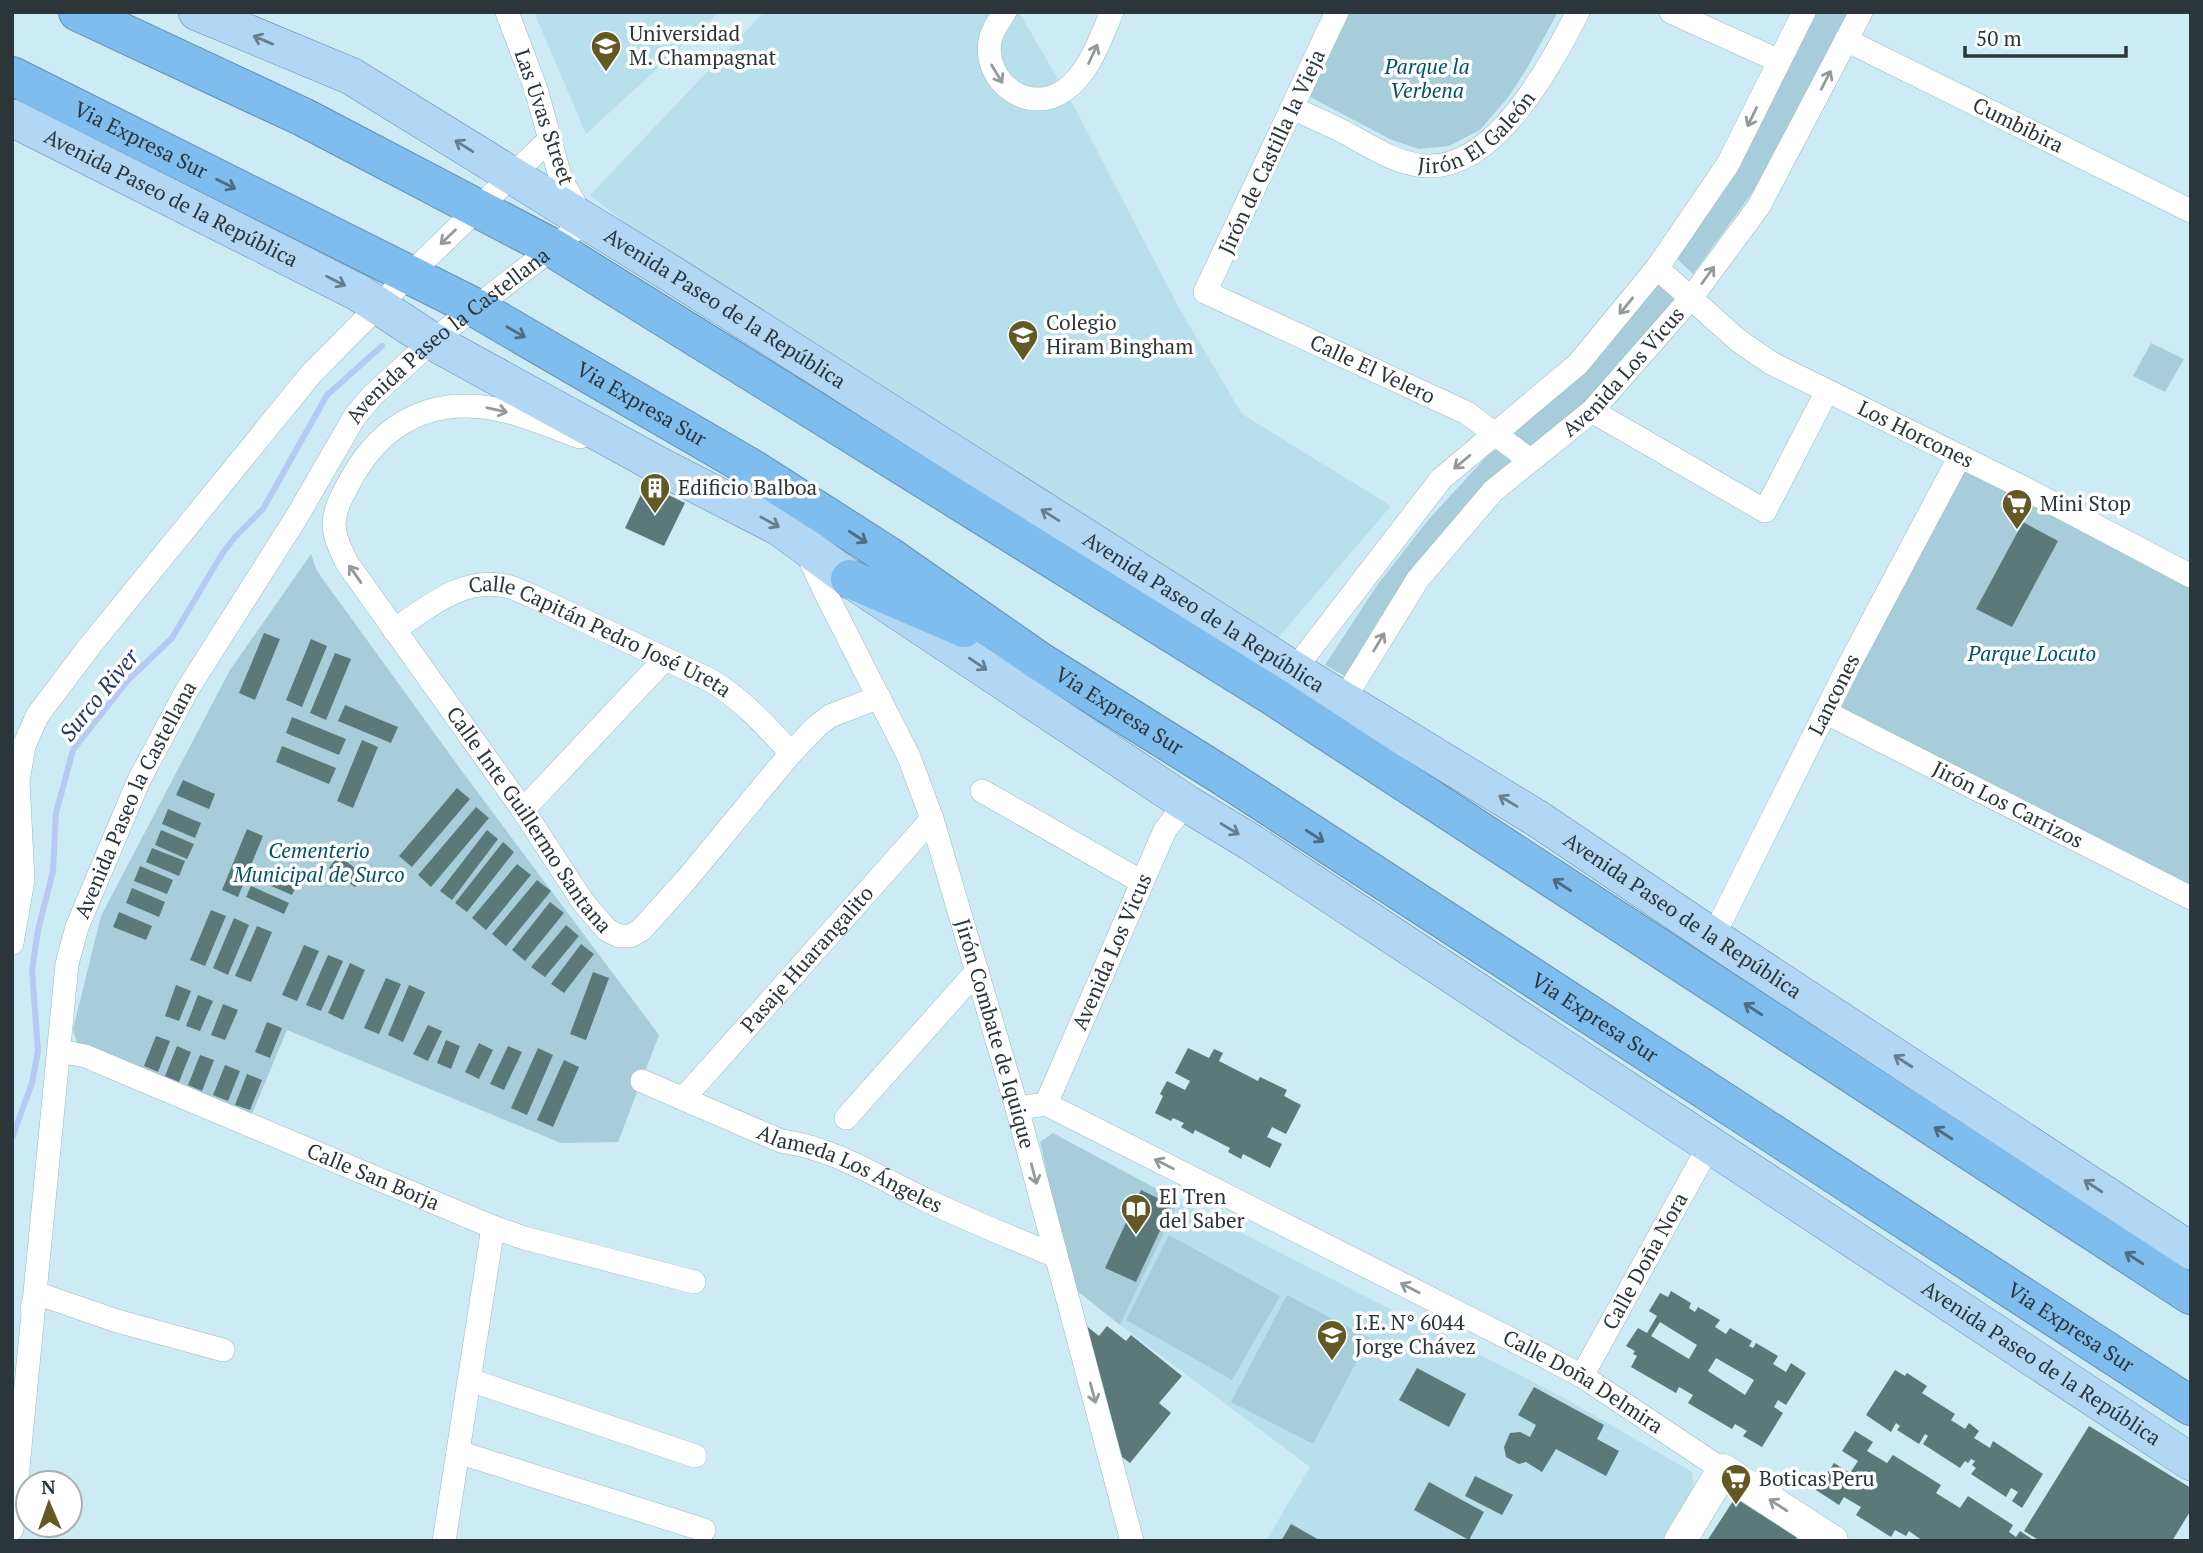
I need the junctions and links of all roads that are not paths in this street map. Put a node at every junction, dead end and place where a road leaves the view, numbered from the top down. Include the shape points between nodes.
1 (78, 12) edge
2 (197, 12) edge
3 (507, 12) edge
4 (1005, 12) edge
5 (1112, 12) edge
6 (1338, 12) edge
7 (1578, 12) edge
8 (1671, 12) edge
9 (1804, 12) edge
10 (1861, 12) edge
11 (1846, 40) junction
12 (1779, 61) junction
13 (12, 76) edge
14 (1293, 108) junction
15 (12, 118) edge
16 (550, 139) junction
17 (512, 175) junction
18 (478, 208) junction
19 (2191, 211) edge
20 (585, 220) junction
21 (553, 248) junction
22 (1657, 268) junction
23 (408, 276) junction
24 (1205, 292) joint
25 (1691, 298) junction
26 (380, 305) junction
27 (474, 307) junction
28 (432, 341) junction
29 (1827, 391) junction
30 (430, 411) joint
31 (1592, 411) junction
32 (1496, 434) junction
33 (1960, 456) junction
34 (1530, 460) junction
35 (658, 465) junction
36 (804, 547) junction
37 (2191, 576) edge
38 (850, 579) junction
39 (394, 630) junction
40 (664, 660) junction
41 (1039, 661) junction
42 (1294, 670) junction
43 (879, 697) junction
44 (1343, 701) junction
45 (1825, 712) junction
46 (791, 753) junction
47 (982, 791) dead end
48 (1186, 803) junction
49 (523, 810) junction
50 (932, 819) junction
51 (1142, 882) junction
52 (2191, 898) edge
53 (1713, 937) junction
54 (12, 943) edge
55 (977, 971) junction
56 (60, 1051) junction
57 (642, 1082) dead end
58 (683, 1098) junction
59 (1046, 1104) junction
60 (1017, 1108) junction
61 (846, 1118) dead end
62 (1709, 1146) junction
63 (494, 1227) junction
64 (2190, 1250) edge
65 (1056, 1256) junction
66 (694, 1282) dead end
67 (36, 1293) junction
68 (2191, 1295) edge
69 (223, 1350) dead end
70 (1582, 1376) junction
71 (12, 1379) edge
72 (470, 1380) junction
73 (2191, 1406) edge
74 (458, 1452) junction
75 (695, 1456) dead end
76 (2191, 1462) edge
77 (1723, 1470) junction
78 (12, 1529) edge
79 (704, 1530) dead end
80 (12, 1536) edge
81 (26, 1541) edge
82 (444, 1541) edge
83 (1132, 1541) edge
84 (1679, 1541) edge
85 (1832, 1541) edge

1 - 18 highway via 303,117
17 -> 2 main road, Avenida Paseo de la República via 351,76
3 - 16 street, Las Uvas Street
4 -> 5 street via 992,30 991,65 1007,89 1034,98 1065,90 1087,67
6 - 14 street, Jirón de Castilla la Vieja
7 - 14 street, Jirón El Galeón via 1553,60 1521,106 1500,131 1453,162 1427,166 1402,161
8 - 12 street
9 - 12 street, Avenida Los Vicus
10 - 11 street, Avenida Los Vicus
11 - 19 street, Cumbibira
25 -> 11 street, Avenida Los Vicus via 1759,206
12 -> 22 street, Avenida Los Vicus via 1728,164
13 -> 23 highway, Via Expresa Sur
14 - 24 street, Jirón de Castilla la Vieja
15 -> 26 main road, Avenida Paseo de la República
16 - 17 street
16 - 20 street, Las Uvas Street via 561,180
17 - 18 street
17 - 20 main road, Avenida Paseo de la República
18 - 21 highway
18 -> 23 street
20 - 21 street, Avenida Paseo la Castellana
42 -> 20 main road, Avenida Paseo de la República
21 - 27 street, Avenida Paseo la Castellana
68 -> 21 highway via 1273,696
22 - 25 street, Los Horcones
22 -> 32 street, Avenida Los Vicus via 1578,364
23 - 26 street
23 - 27 highway, Via Expresa Sur
24 - 32 street, Calle El Velero via 1467,413
25 - 29 street, Los Horcones via 1771,363
25 - 31 street, Avenida Los Vicus
26 - 28 main road, Avenida Paseo de la República
26 - 54 street via 283,407 37,716 24,746 18,781 23,880
27 - 28 street, Avenida Paseo la Castellana
27 -> 41 highway, Via Expresa Sur via 751,468
28 - 35 main road, Avenida Paseo de la República
28 - 56 street, Avenida Paseo la Castellana via 355,416 187,690 139,780 77,928 67,964
29 - 31 street via 1765,512
29 - 33 street, Los Horcones
30 -> 35 street, Avenida Paseo de la República via 487,407
39 -> 30 street, Calle Inte Guillermo Santana via 338,546 336,510 354,473 385,434
31 - 34 street, Avenida Los Vicus
32 - 34 street, Calle El Velero
32 -> 42 street, Avenida Los Vicus via 1441,479
33 - 37 street, Los Horcones
33 - 45 street, Lancones
44 -> 34 street, Avenida Los Vicus via 1418,579 1493,491
35 -> 36 main road, Avenida Paseo de la República via 779,527
36 - 38 main road, Avenida Paseo de la República
36 - 43 street, Jirón Combate de Iquique
38 - 41 highway
38 -> 48 main road, Avenida Paseo de la República
39 - 40 street, Calle Capitán Pedro José Ureta via 449,594 486,584 506,586
39 - 49 street, Calle Inte Guillermo Santana
40 - 46 street, Calle Capitán Pedro José Ureta via 728,691
40 - 49 street
41 -> 73 highway, Via Expresa Sur
42 - 44 main road, Avenida Paseo de la República
43 - 46 street, Calle Inte Guillermo Santana via 830,716
43 - 50 street, Jirón Combate de Iquique via 909,757
53 -> 44 main road, Avenida Paseo de la República via 1538,819
45 - 52 street, Jirón Los Carrizos
45 - 53 street, Lancones
46 - 49 street, Calle Inte Guillermo Santana via 686,880 641,930 630,936 607,930 595,918
47 - 51 street
48 - 51 street, Avenida Los Vicus via 1165,830
48 -> 62 main road, Avenida Paseo de la República
50 - 55 street, Jirón Combate de Iquique
50 - 58 street, Pasaje Huarangalito
51 - 59 street, Avenida Los Vicus
64 -> 53 main road, Avenida Paseo de la República
55 - 60 street, Jirón Combate de Iquique
55 - 61 street
56 - 63 street, Calle San Borja via 85,1056
56 - 67 street, Avenida Paseo la Castellana
57 - 58 street, Alameda Los Ángeles
58 - 65 street, Alameda Los Ángeles via 782,1141 826,1151 926,1201
59 - 60 street
70 -> 59 street, Calle Doña Delmira
60 -> 65 street, Jirón Combate de Iquique
62 - 70 street, Calle Doña Nora
62 - 76 main road, Avenida Paseo de la República
63 - 66 street, Calle San Borja
63 - 72 street
65 -> 83 street, Jirón Combate de Iquique
67 - 69 street
67 - 71 street
67 - 78 street, Avenida Paseo la Castellana
70 - 77 street, Calle Doña Delmira
72 - 74 street
72 - 75 street
74 - 79 street
74 - 82 street
77 - 84 street
85 -> 77 street, Calle Doña Delmira
80 - 81 street

